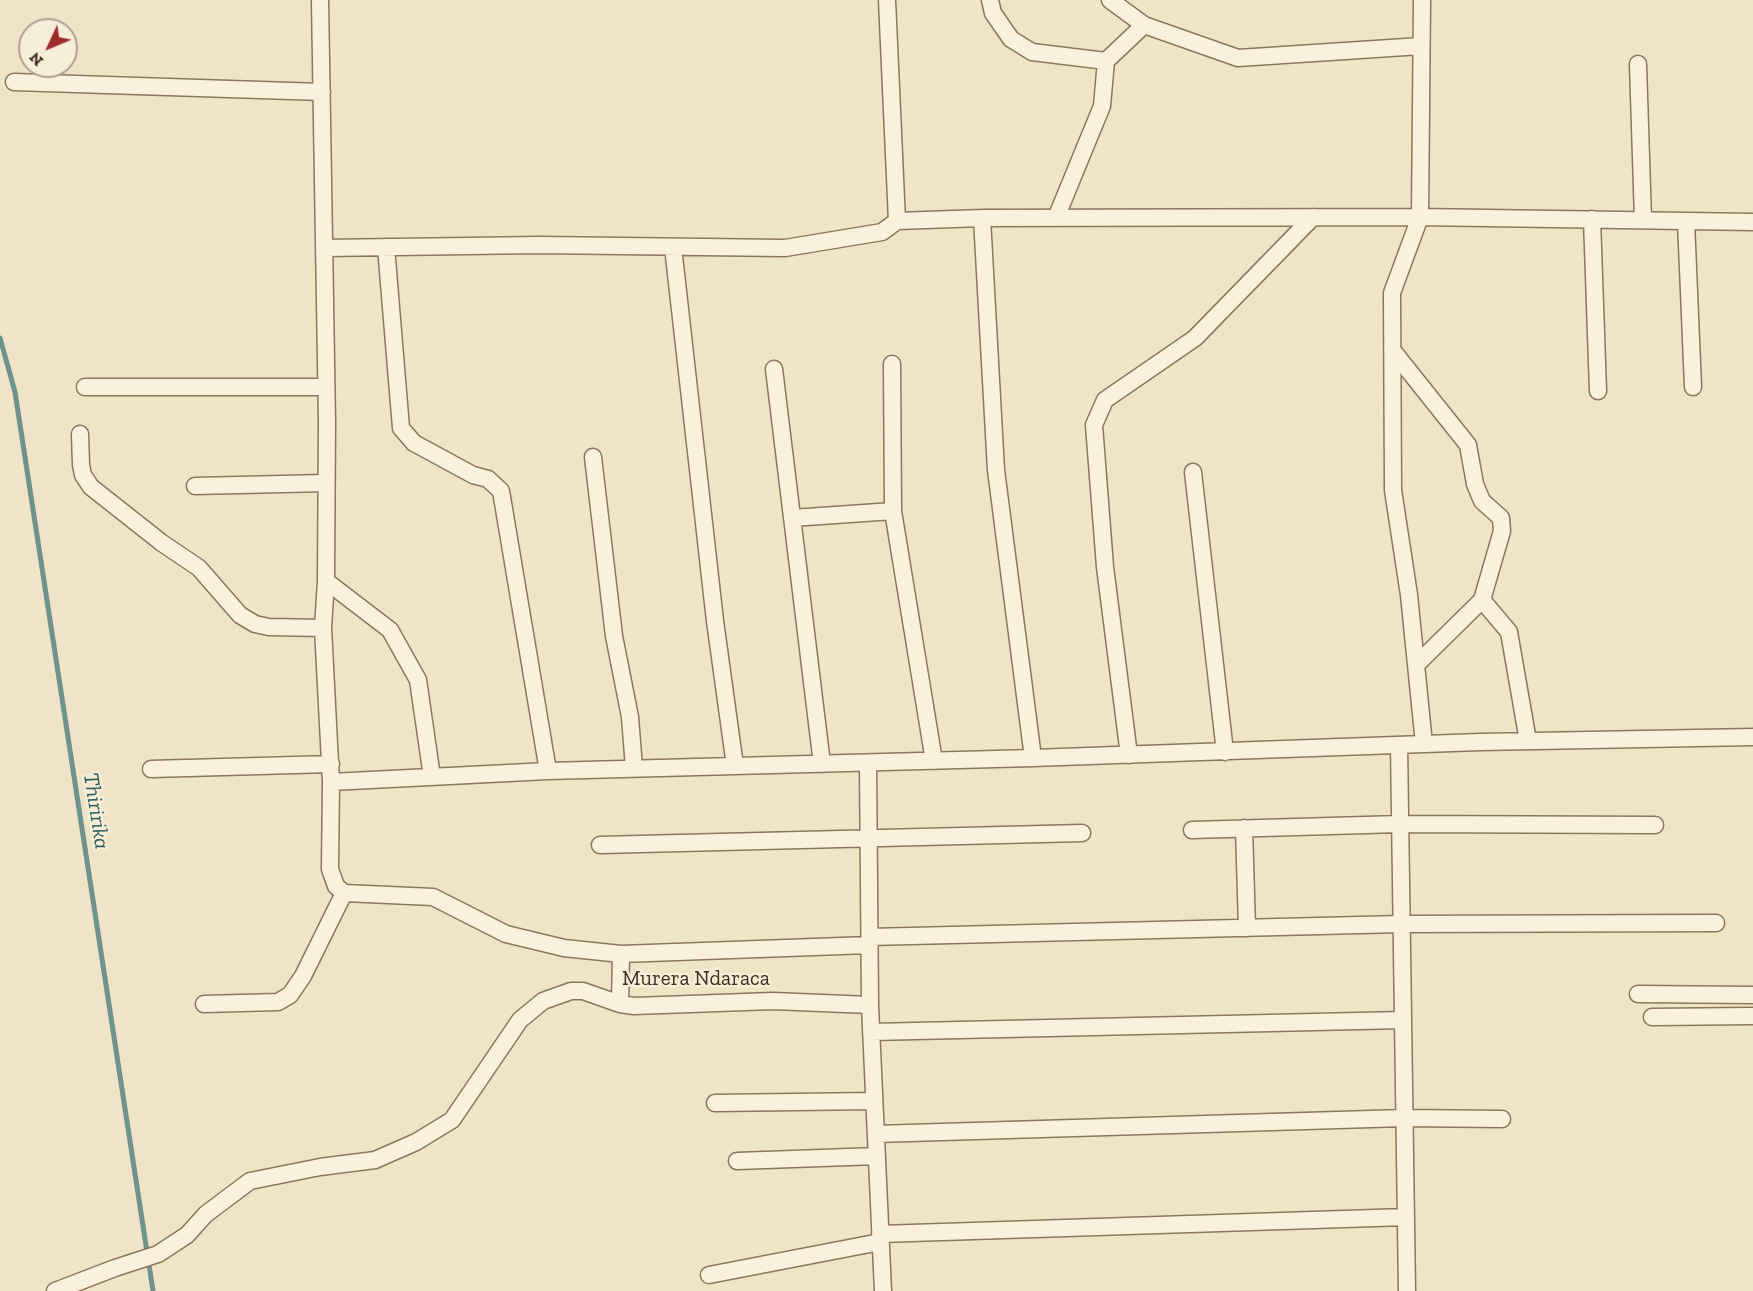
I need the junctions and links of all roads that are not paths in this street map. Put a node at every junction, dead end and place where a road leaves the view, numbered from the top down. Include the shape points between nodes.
1 (320, 0) edge
2 (887, 0) edge
3 (990, 0) edge
4 (1110, 0) edge
5 (1422, 0) edge
6 (1144, 25) junction
7 (1421, 46) junction
8 (1107, 61) junction
9 (1638, 64) dead end
10 (14, 81) dead end
11 (322, 92) junction
12 (1313, 217) junction
13 (1420, 217) junction
14 (982, 218) junction
15 (1056, 218) junction
16 (1592, 219) junction
17 (1643, 220) junction
18 (897, 221) junction
19 (1686, 221) junction
20 (1753, 222) edge
21 (386, 247) junction
22 (673, 247) junction
23 (324, 248) junction
24 (1393, 351) junction
25 (892, 364) dead end
26 (774, 369) dead end
27 (85, 387) dead end
28 (326, 387) junction
29 (1693, 387) dead end
30 (1598, 391) dead end
31 (80, 434) dead end
32 (593, 457) dead end
33 (1193, 472) dead end
34 (326, 483) junction
35 (195, 486) dead end
36 (893, 511) junction
37 (792, 518) junction
38 (326, 581) junction
39 (1482, 600) junction
40 (323, 628) junction
41 (1416, 664) junction
42 (1753, 737) edge
43 (1528, 741) junction
44 (1424, 744) junction
45 (1399, 745) junction
46 (1225, 752) junction
47 (1129, 755) junction
48 (1033, 758) junction
49 (934, 761) junction
50 (868, 763) junction
51 (331, 764) junction
52 (822, 764) junction
53 (735, 766) junction
54 (634, 768) junction
55 (151, 769) dead end
56 (548, 771) junction
57 (432, 777) junction
58 (331, 782) junction
59 (1400, 824) junction
60 (1655, 825) dead end
61 (1244, 828) junction
62 (1192, 830) dead end
63 (1082, 833) dead end
64 (869, 840) junction
65 (600, 845) dead end
66 (344, 893) junction
67 (1716, 923) dead end
68 (1401, 924) junction
69 (1247, 928) junction
70 (869, 941) junction
71 (621, 954) junction
72 (1638, 994) dead end
73 (1753, 995) edge
74 (204, 1004) dead end
75 (620, 1005) junction
76 (870, 1005) junction
77 (1753, 1016) edge
78 (1652, 1017) dead end
79 (1403, 1020) junction
80 (871, 1032) junction
81 (874, 1101) junction
82 (715, 1103) dead end
83 (1404, 1118) junction
84 (1502, 1119) dead end
85 (876, 1134) junction
86 (877, 1156) junction
87 (737, 1161) dead end
88 (1406, 1217) junction
89 (880, 1238) junction
90 (709, 1275) dead end
91 (56, 1291) edge
92 (883, 1291) edge
93 (1407, 1291) edge

1 - 11 street
2 - 18 street
3 - 8 street via 993,13 1011,39 1032,52
4 - 6 street
5 - 7 street
6 - 7 street via 1238,58
6 - 8 street
7 - 13 street
8 - 15 street via 1102,106
9 - 17 street
10 - 11 street
11 - 23 street
12 - 13 street
12 - 15 street
12 - 47 street via 1195,338 1105,400 1094,425 1105,567
13 - 16 street
13 - 24 street via 1392,293
14 - 15 street
14 - 18 street
14 - 48 street via 996,470
16 - 17 street
16 - 30 street
17 - 19 street
18 - 22 street via 882,232 785,248
19 - 20 street
19 - 29 street
21 - 22 street
21 - 23 street
21 - 56 street via 401,428 414,443 472,475 488,479 501,491
22 - 53 street
23 - 28 street
24 - 39 street via 1468,445 1482,501 1501,518 1502,531
24 - 41 street via 1393,490
25 - 36 street
26 - 37 street
27 - 28 street
28 - 34 street
31 - 40 street via 83,475 91,486 199,568 240,615 269,627
32 - 54 street
33 - 46 street
34 - 35 street
34 - 38 street
36 - 37 street
36 - 49 street
37 - 52 street
38 - 40 street
38 - 57 street via 390,630 418,680
39 - 41 street
39 - 43 street via 1509,632
40 - 51 street
41 - 44 street
42 - 43 street
43 - 44 street
44 - 45 street
45 - 46 street
45 - 59 street
46 - 47 street
47 - 48 street
48 - 49 street
49 - 50 street
50 - 52 street
50 - 64 street
51 - 55 street
51 - 58 street
52 - 53 street
53 - 54 street
54 - 56 street
56 - 57 street
57 - 58 street
58 - 66 street via 330,869 336,886
59 - 60 street
59 - 61 street
59 - 68 street
61 - 62 street
61 - 69 street
63 - 64 street
64 - 65 street
64 - 70 street
66 - 71 street via 433,897 506,934 564,948
66 - 74 street via 290,995 278,1002
67 - 68 street
68 - 69 street
68 - 79 street
69 - 70 street
70 - 71 street
70 - 76 street
71 - 75 street
72 - 73 street
75 - 76 street, Murera Ndaraca via 773,1001
75 - 91 street, Murera Ndaraca via 583,991 543,1001 520,1020 452,1120 416,1142 375,1160 250,1181 206,1214 188,1235 158,1254
76 - 80 street
77 - 78 street
79 - 80 street
79 - 83 street
80 - 81 street
81 - 82 street
81 - 85 street
83 - 84 street
83 - 85 street
83 - 88 street
85 - 86 street
86 - 87 street
86 - 89 street
88 - 89 street
88 - 93 street
89 - 90 street
89 - 92 street

